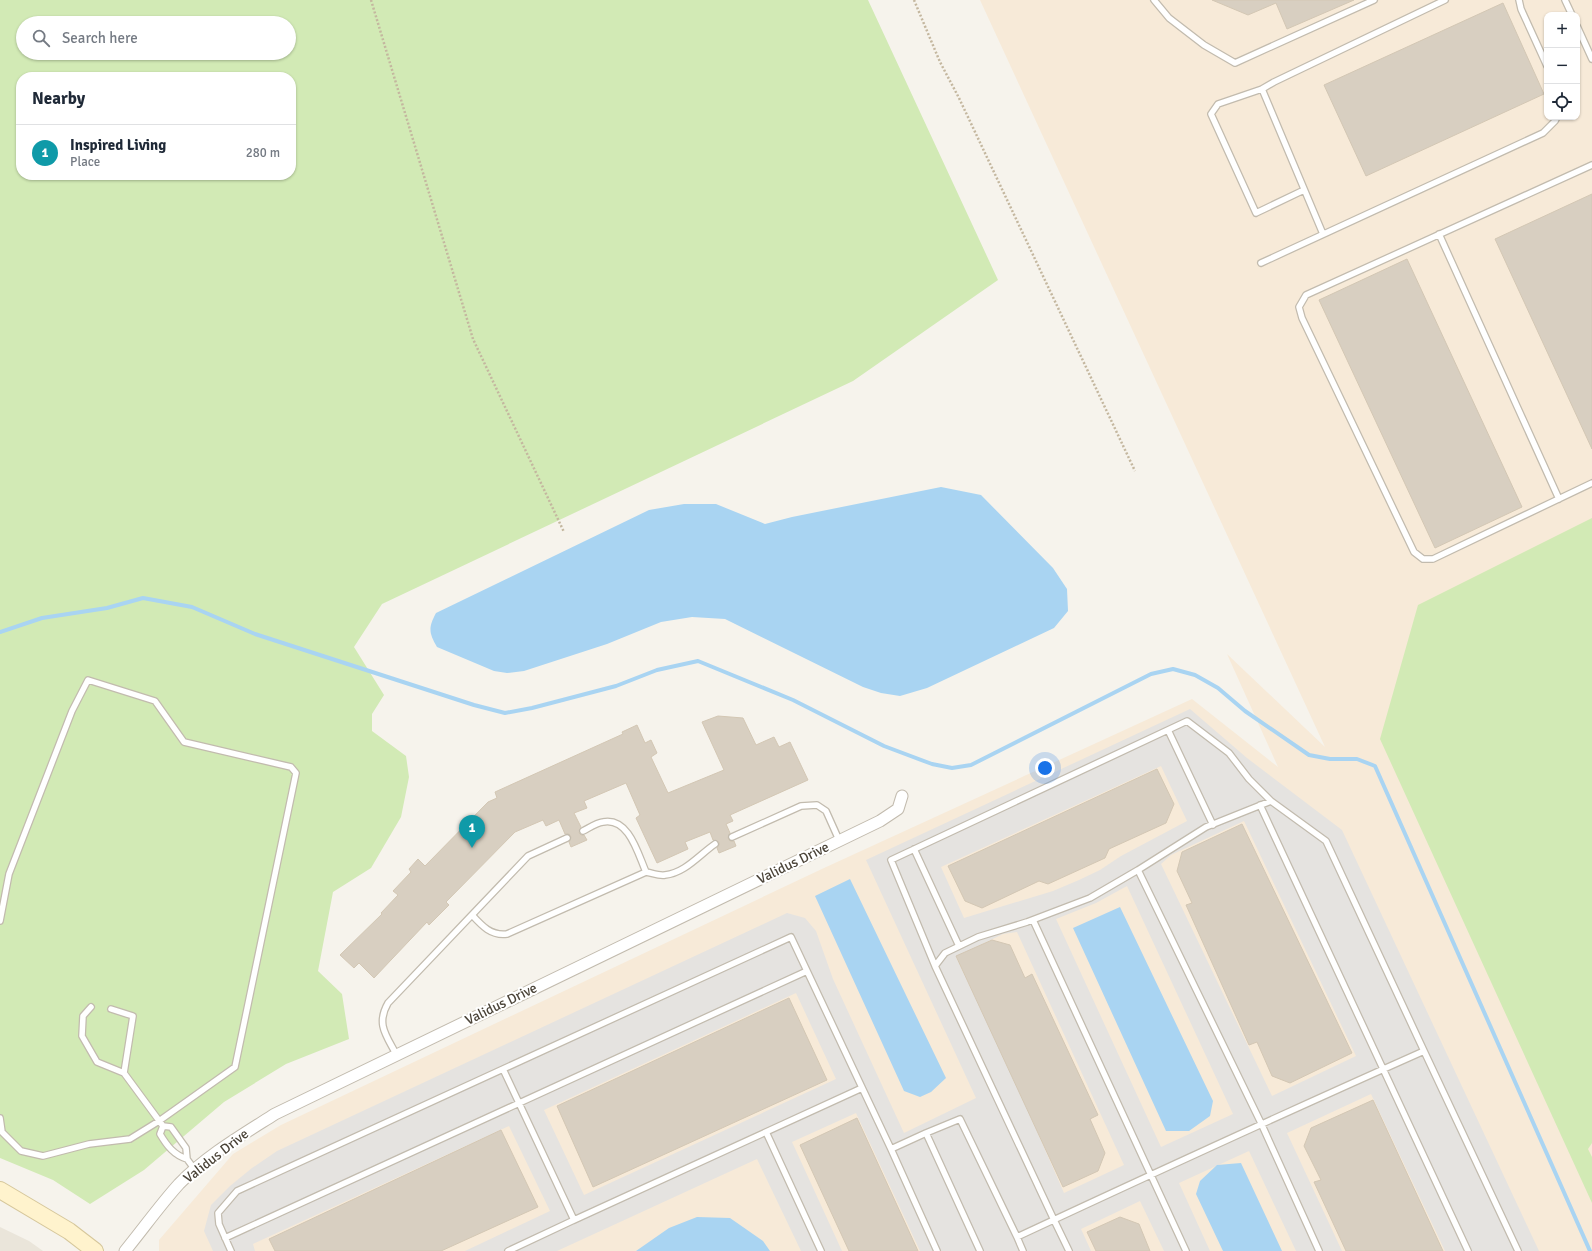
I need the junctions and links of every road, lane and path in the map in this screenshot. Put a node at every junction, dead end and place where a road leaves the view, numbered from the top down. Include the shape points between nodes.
1 (371, 0) edge
2 (914, 0) edge
3 (1154, 0) edge
4 (1374, 0) edge
5 (1445, 0) edge
6 (1519, 0) edge
7 (1565, 0) edge
8 (1571, 12) edge
9 (1580, 33) edge
10 (1544, 59) edge
11 (1592, 59) edge
12 (1262, 89) junction
13 (1556, 120) edge
14 (1592, 165) edge
15 (1304, 190) junction
16 (1324, 234) junction
17 (1440, 234) junction
18 (1261, 263) dead end
19 (1135, 471) dead end
20 (1592, 483) edge
21 (1559, 499) junction
22 (564, 532) dead end
23 (1168, 730) junction
24 (902, 796) dead end
25 (1271, 801) junction
26 (1260, 805) junction
27 (1213, 825) junction
28 (583, 831) dead end
29 (732, 837) dead end
30 (567, 838) dead end
31 (839, 840) junction
32 (715, 844) dead end
33 (914, 849) junction
34 (1138, 870) junction
35 (646, 872) junction
36 (472, 915) junction
37 (0, 917) edge
38 (1033, 920) junction
39 (959, 946) junction
40 (935, 966) junction
41 (807, 971) junction
42 (91, 1007) dead end
43 (111, 1009) dead end
44 (1424, 1051) junction
45 (396, 1054) junction
46 (503, 1069) junction
47 (1384, 1069) junction
48 (124, 1073) junction
49 (862, 1088) junction
50 (519, 1103) junction
51 (0, 1118) edge
52 (1261, 1123) junction
53 (161, 1124) junction
54 (766, 1132) junction
55 (926, 1133) junction
56 (890, 1149) junction
57 (187, 1159) junction
58 (195, 1170) junction
59 (1150, 1175) junction
60 (0, 1190) edge
61 (574, 1220) junction
62 (1054, 1220) junction
63 (1017, 1237) junction
64 (225, 1238) junction
65 (95, 1251) edge
66 (125, 1251) edge
67 (231, 1251) edge
68 (508, 1251) edge
69 (821, 1251) edge
70 (938, 1251) edge
71 (980, 1251) edge
72 (1023, 1251) edge
73 (1069, 1251) edge
74 (1186, 1251) edge
75 (1319, 1251) edge
76 (1468, 1251) edge
77 (1518, 1251) edge

1 - 22 path via 473,339
2 - 19 path via 940,62 960,98
3 - 4 lane via 1169,18 1204,45 1235,62
5 - 12 lane
6 - 10 lane
7 - 8 lane
9 - 11 lane
12 - 15 lane
12 - 15 lane via 1218,104 1211,114 1256,213
13 - 16 lane via 1543,133
14 - 17 lane
15 - 16 lane
16 - 18 lane
17 - 21 lane
17 - 21 lane via 1306,295 1299,308 1302,318 1414,552 1422,560 1433,559
20 - 21 lane
23 - 25 lane via 1187,721 1228,753
23 - 27 lane
23 - 33 lane
24 - 31 street, Validus Drive via 898,809 880,821
25 - 26 lane
25 - 44 lane via 1326,841
26 - 27 lane
26 - 47 lane
27 - 34 lane
28 - 35 lane via 603,822 622,826 628,833
29 - 31 lane via 801,806 817,805 826,812
30 - 36 lane via 528,856
31 - 45 street, Validus Drive
32 - 35 lane via 679,870 664,875
33 - 39 lane
33 - 40 lane via 891,860
34 - 38 lane via 1090,898
34 - 52 lane
35 - 36 lane via 507,934 500,935 488,931
36 - 45 lane via 388,1003 381,1020
37 - 53 lane via 9,874 72,711 88,680 155,701 184,742 291,767 296,773 235,1067
38 - 39 lane via 978,937
38 - 59 lane
39 - 40 lane via 945,953
40 - 62 lane
41 - 46 lane via 791,937
41 - 49 lane
41 - 50 lane
42 - 48 lane via 83,1016 82,1036 96,1062
43 - 48 lane via 133,1016
44 - 47 lane
44 - 77 lane
45 - 58 street, Validus Drive via 275,1114 238,1137
46 - 50 lane
46 - 64 lane via 237,1191 218,1213 219,1224
47 - 52 lane
47 - 76 lane
48 - 53 lane
49 - 54 lane
49 - 56 lane
50 - 61 lane
50 - 64 lane
51 - 53 lane via 2,1132 21,1151 43,1156 89,1144 130,1139
52 - 59 lane
52 - 75 lane
53 - 57 lane via 171,1127 186,1148
53 - 57 lane via 162,1138 176,1155
54 - 61 lane
54 - 69 lane
55 - 56 lane
55 - 63 lane via 960,1119
55 - 71 lane
56 - 70 lane
57 - 58 lane
58 - 66 street, Validus Drive via 179,1185
59 - 62 lane
59 - 74 lane
60 - 65 street via 69,1231
61 - 68 lane
62 - 63 lane
62 - 73 lane
63 - 72 lane
64 - 67 lane

